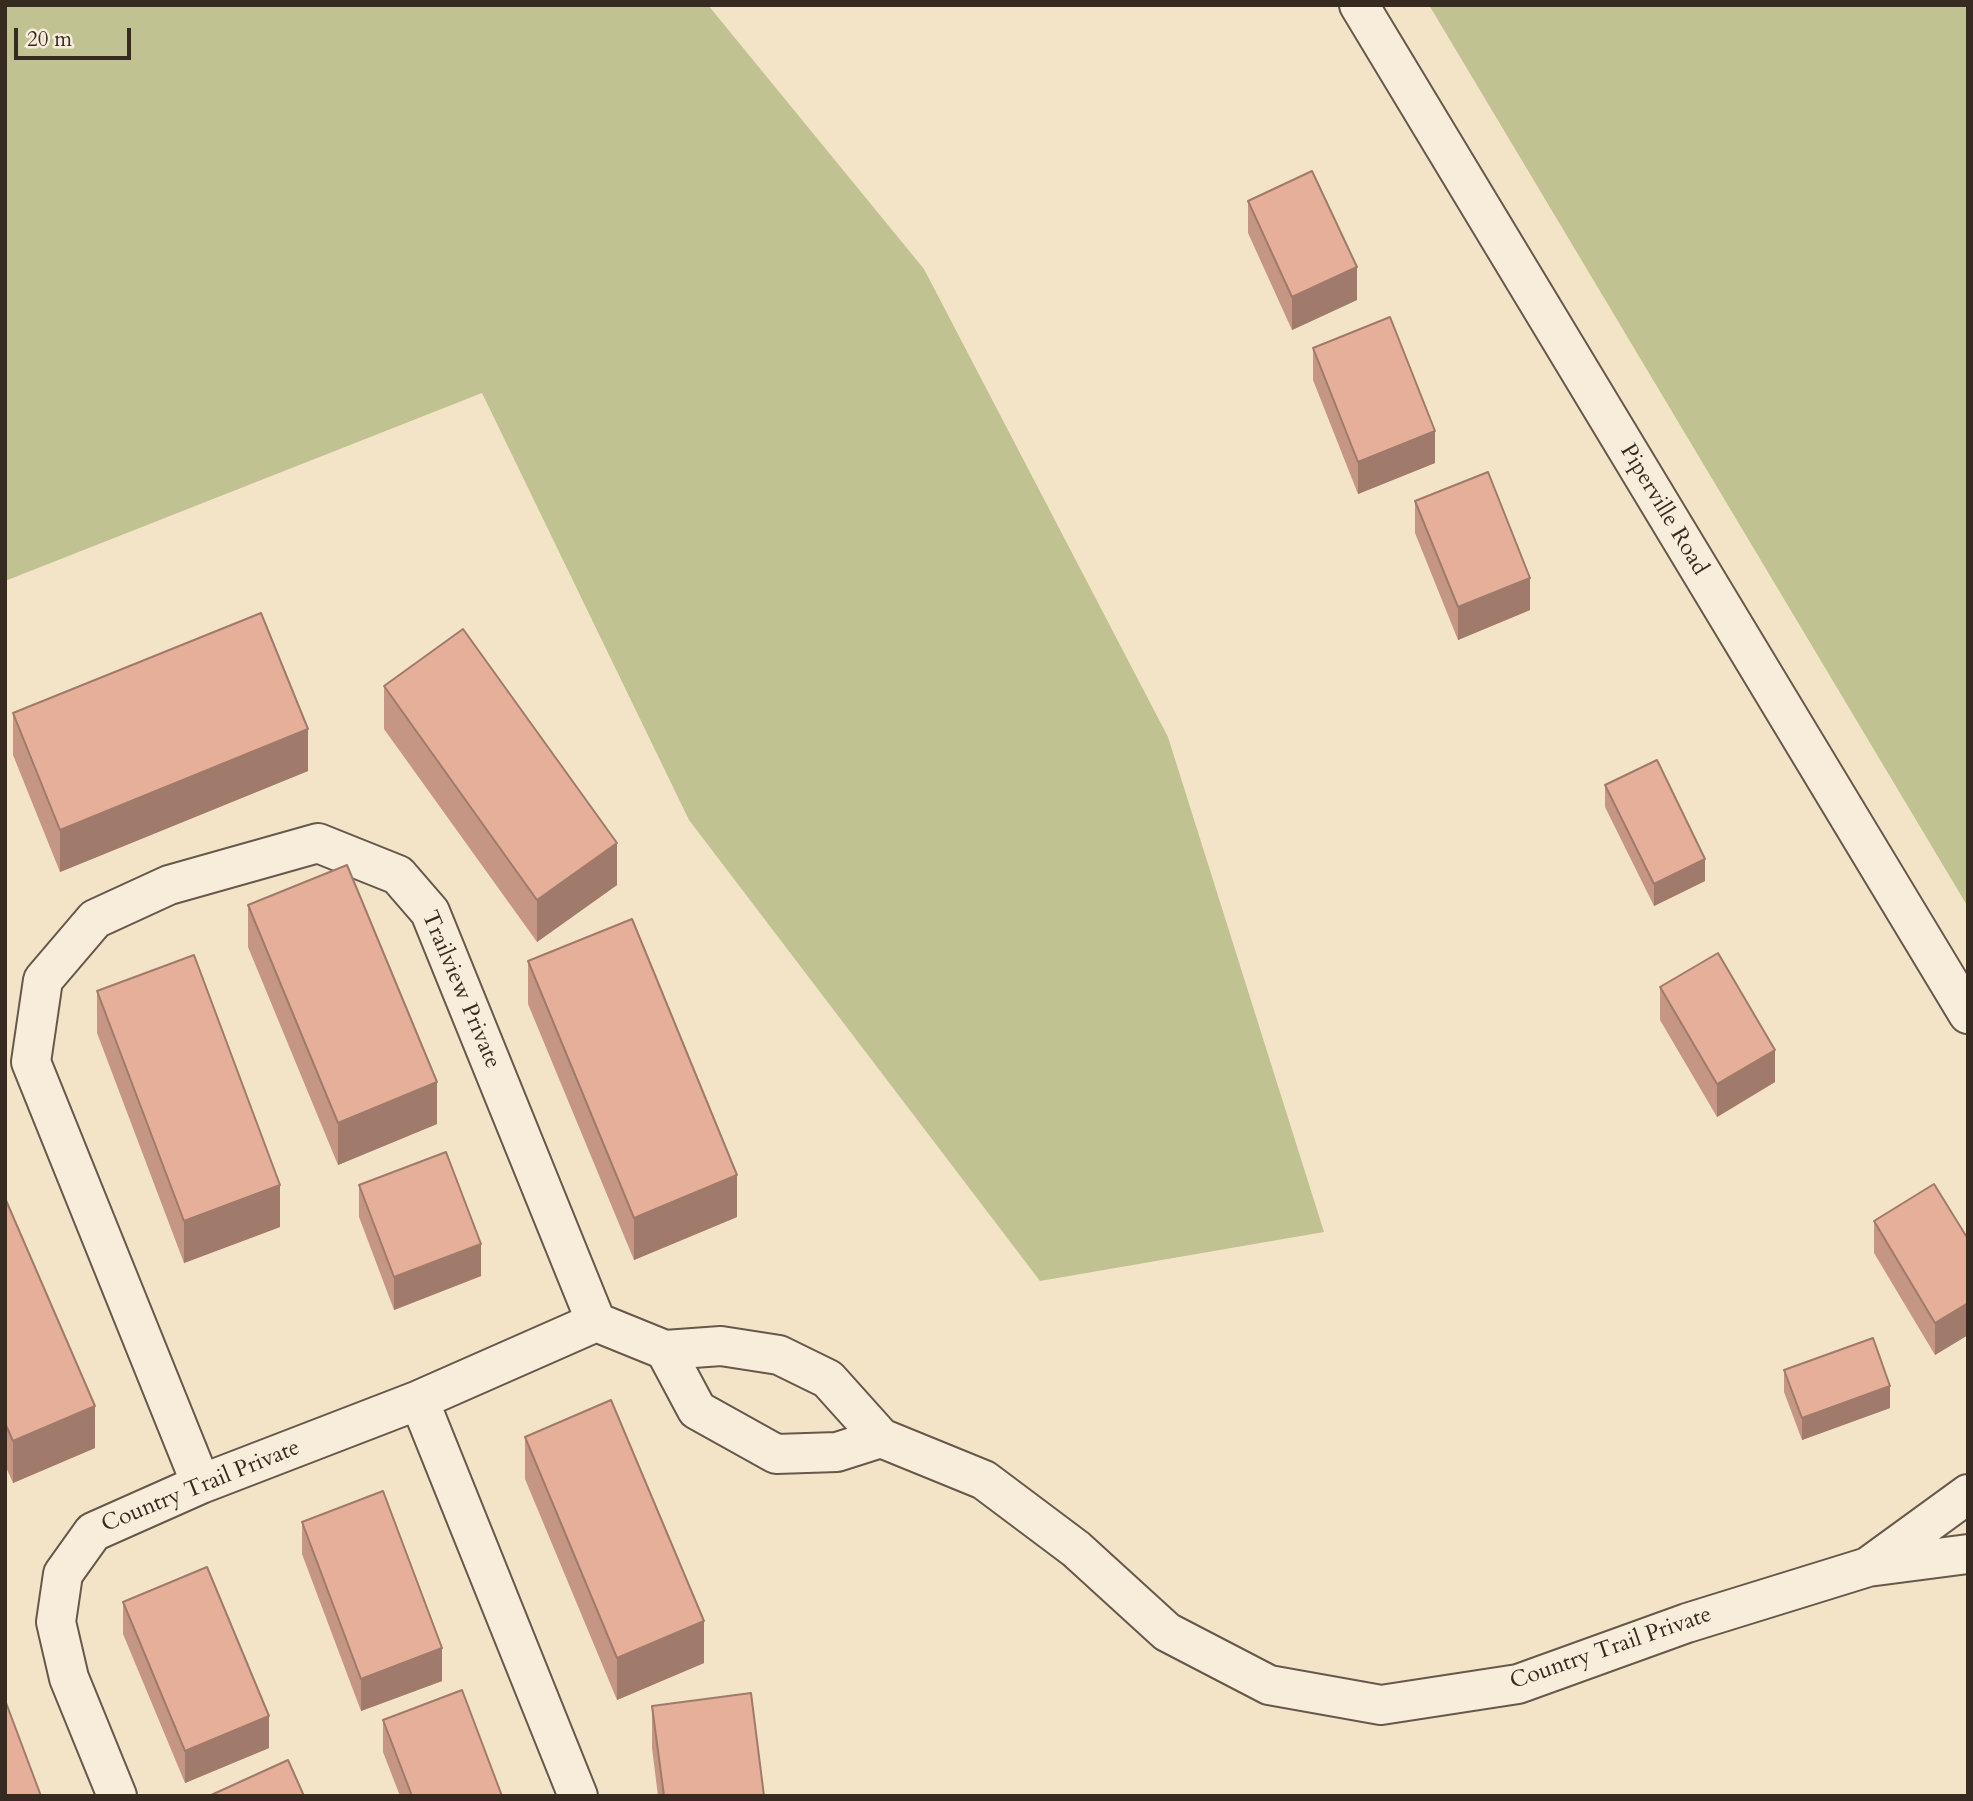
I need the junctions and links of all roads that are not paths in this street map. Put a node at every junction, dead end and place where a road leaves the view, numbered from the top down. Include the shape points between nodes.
1 (1359, 5) edge
2 (1968, 1014) edge
3 (596, 1322) junction
4 (665, 1350) junction
5 (419, 1400) junction
6 (881, 1438) junction
7 (201, 1484) junction
8 (1968, 1494) edge
9 (1968, 1554) edge
10 (1868, 1567) junction
11 (117, 1796) edge
12 (578, 1796) edge

1 - 2 street, Piperville Road
3 - 4 street, Country Trail Private
3 - 5 street, Country Trail Private
3 - 7 street, Trailview Private via 430,912 398,875 318,843 169,885 96,919 43,980 31,1062
4 - 6 street, Country Trail Private via 721,1346 779,1355 828,1379
4 - 6 street via 697,1410 776,1454 837,1452
5 - 7 street, Country Trail Private
5 - 12 street
6 - 10 street, Country Trail Private via 984,1480 1076,1549 1167,1632 1269,1685 1381,1705 1518,1684 1687,1623
7 - 11 street, Country Trail Private via 93,1532 63,1574 56,1622 66,1667
8 - 10 street, Country Trail Private
9 - 10 street, Country Trail Private

